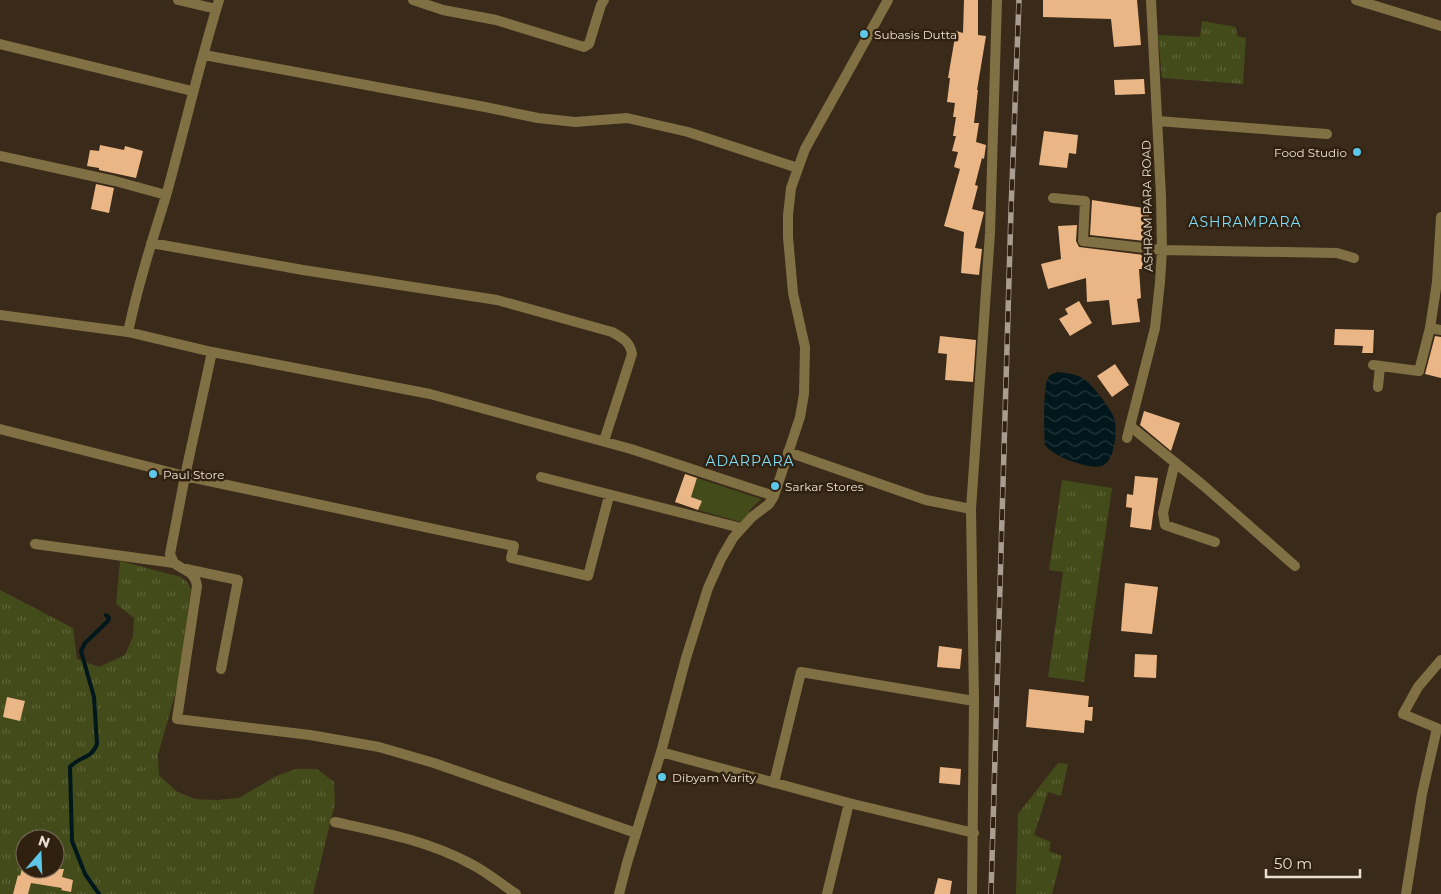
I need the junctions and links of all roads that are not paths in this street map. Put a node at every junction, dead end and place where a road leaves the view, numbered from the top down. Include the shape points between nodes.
1 (178, 0) edge
2 (413, 0) edge
3 (604, 0) edge
4 (888, 0) edge
5 (997, 0) edge
6 (1151, 0) edge
7 (1356, 0) edge
8 (217, 5) edge
9 (1441, 26) edge
10 (0, 44) edge
11 (204, 55) junction
12 (192, 91) junction
13 (1157, 121) junction
14 (1327, 134) dead end
15 (0, 156) edge
16 (798, 168) junction
17 (166, 195) junction
18 (1053, 198) dead end
19 (1441, 217) edge
20 (151, 243) junction
21 (1162, 250) junction
22 (1354, 258) dead end
23 (0, 315) edge
24 (1430, 328) junction
25 (1441, 330) edge
26 (128, 332) junction
27 (212, 352) junction
28 (1378, 387) dead end
29 (1130, 426) junction
30 (0, 429) edge
31 (1127, 438) dead end
32 (604, 442) junction
33 (788, 452) junction
34 (1175, 462) junction
35 (185, 476) junction
36 (541, 477) dead end
37 (610, 496) junction
38 (774, 496) junction
39 (971, 509) junction
40 (741, 528) junction
41 (1215, 542) dead end
42 (35, 544) dead end
43 (177, 565) junction
44 (1295, 566) dead end
45 (1441, 660) edge
46 (221, 669) dead end
47 (974, 701) junction
48 (661, 752) junction
49 (774, 783) junction
50 (849, 803) junction
51 (335, 822) dead end
52 (636, 833) junction
53 (974, 833) junction
54 (516, 894) edge
55 (619, 894) edge
56 (827, 894) edge
57 (972, 894) edge
58 (1406, 894) edge

1 - 8 street
2 - 3 street via 443,10 496,20 584,47 589,44
4 - 16 street via 805,149
5 - 39 street via 990,233
6 - 13 street, ASHRAM PARA ROAD
7 - 9 street
8 - 11 street
10 - 12 street
11 - 12 street
11 - 16 street via 538,118 575,122 627,118 688,132
12 - 17 street
13 - 14 street
13 - 21 street, ASHRAM PARA ROAD
15 - 17 street
16 - 33 street via 791,188 788,237 806,372 800,417
17 - 20 street
18 - 21 street via 1085,201 1083,241
19 - 24 street via 1438,282
20 - 26 street
20 - 32 street via 497,300 612,332 625,339 632,354
21 - 22 street via 1337,253
21 - 29 street, ASHRAM PARA ROAD via 1155,328
23 - 26 street
24 - 25 street
24 - 28 street via 1420,371 1376,365
26 - 27 street
27 - 32 street via 430,394
27 - 35 street
29 - 31 street, ASHRAM PARA ROAD
29 - 34 street
30 - 35 street
32 - 38 street
33 - 38 street
33 - 39 street via 926,500
34 - 41 street via 1163,513 1165,525
34 - 44 street
35 - 37 street via 514,546 511,558 588,576
35 - 43 street via 170,554
36 - 37 street
37 - 40 street
38 - 40 street
39 - 47 street
40 - 48 street via 726,549 708,588
42 - 43 street
43 - 46 street via 238,580
43 - 52 street via 194,576 197,588 177,719 379,747
45 - 58 street via 1418,687 1403,714 1437,728 1422,794
47 - 49 street via 801,672
47 - 53 street
48 - 49 street
48 - 52 street
49 - 50 street
50 - 53 street
50 - 56 street
51 - 54 street via 449,853 472,864
52 - 55 street
53 - 57 street

